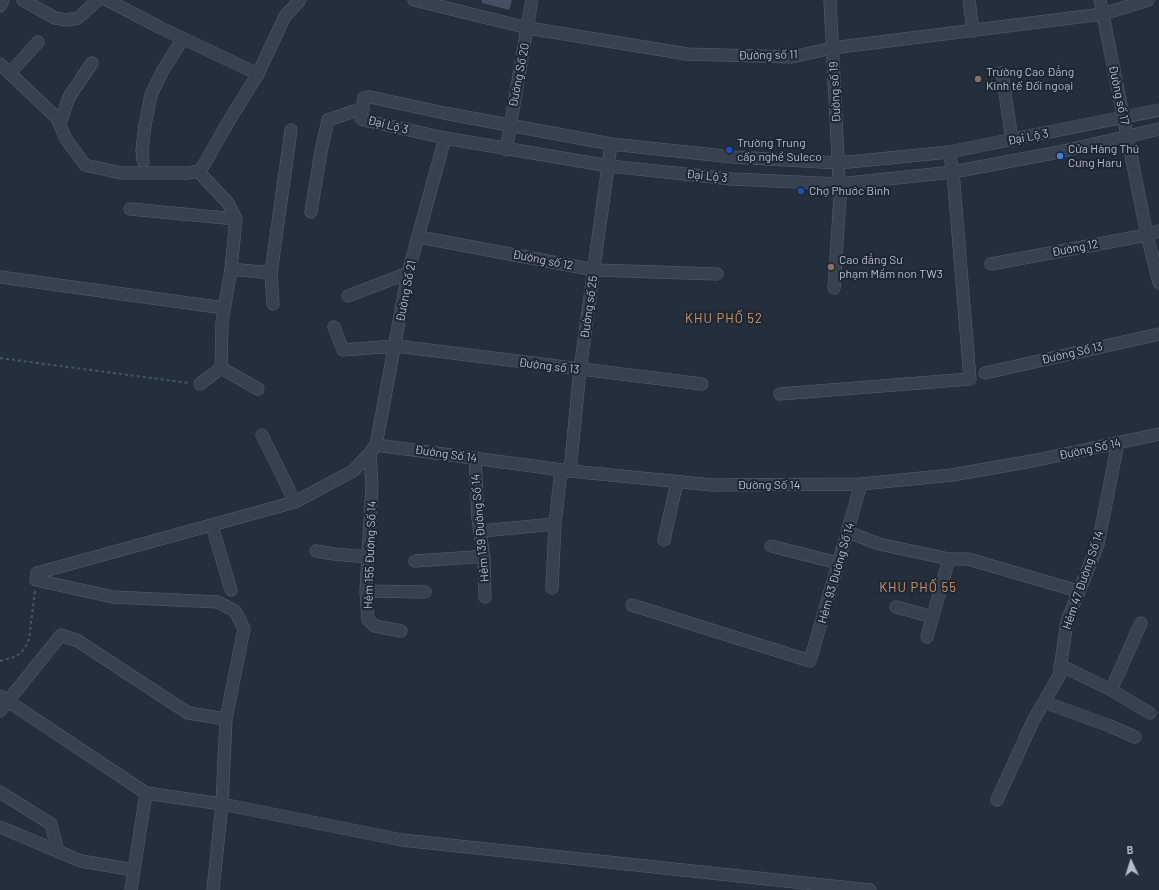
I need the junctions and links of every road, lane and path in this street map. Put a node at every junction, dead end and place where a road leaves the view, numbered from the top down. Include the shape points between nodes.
1 (3, 0) edge
2 (23, 0) edge
3 (98, 0) edge
4 (108, 0) edge
5 (300, 0) edge
6 (414, 0) edge
7 (532, 0) edge
8 (830, 0) edge
9 (970, 0) edge
10 (1100, 0) edge
11 (1148, 0) edge
12 (0, 6) edge
13 (1103, 14) junction
14 (528, 28) junction
15 (973, 31) junction
16 (183, 39) junction
17 (38, 42) dead end
18 (832, 48) junction
19 (92, 63) dead end
20 (0, 64) edge
21 (10, 73) junction
22 (1002, 73) dead end
23 (258, 74) junction
24 (363, 108) junction
25 (1159, 110) edge
26 (1124, 118) junction
27 (60, 123) junction
28 (509, 126) junction
29 (1159, 129) edge
30 (291, 130) dead end
31 (445, 138) junction
32 (1128, 138) junction
33 (1012, 140) junction
34 (611, 144) junction
35 (506, 150) junction
36 (950, 152) junction
37 (143, 161) dead end
38 (839, 163) junction
39 (609, 166) junction
40 (198, 172) junction
41 (953, 172) junction
42 (839, 184) junction
43 (130, 209) dead end
44 (312, 212) dead end
45 (236, 219) junction
46 (1159, 231) edge
47 (1147, 235) junction
48 (418, 237) junction
49 (991, 264) dead end
50 (231, 269) junction
51 (595, 270) junction
52 (271, 273) junction
53 (408, 273) junction
54 (717, 274) dead end
55 (0, 277) edge
56 (1159, 283) edge
57 (834, 288) dead end
58 (348, 296) dead end
59 (273, 304) dead end
60 (224, 308) junction
61 (334, 326) dead end
62 (1159, 334) edge
63 (396, 346) junction
64 (0, 358) edge
65 (221, 368) junction
66 (580, 370) junction
67 (985, 373) dead end
68 (200, 384) joint
69 (702, 384) dead end
70 (258, 389) dead end
71 (780, 394) dead end
72 (1159, 434) edge
73 (262, 435) dead end
74 (1118, 442) junction
75 (373, 449) junction
76 (475, 458) junction
77 (566, 471) junction
78 (677, 482) junction
79 (861, 484) junction
80 (295, 502) junction
81 (555, 524) junction
82 (212, 526) junction
83 (481, 531) junction
84 (848, 532) junction
85 (664, 540) dead end
86 (771, 546) dead end
87 (316, 551) dead end
88 (482, 553) junction
89 (368, 557) junction
90 (949, 559) junction
91 (415, 562) dead end
92 (838, 563) junction
93 (36, 580) junction
94 (552, 588) dead end
95 (231, 590) dead end
96 (366, 591) junction
97 (1078, 591) junction
98 (425, 592) dead end
99 (485, 597) dead end
100 (632, 605) dead end
101 (896, 607) dead end
102 (933, 618) junction
103 (1141, 623) dead end
104 (401, 631) dead end
105 (927, 637) dead end
106 (0, 661) edge
107 (1060, 665) junction
108 (1111, 690) junction
109 (1044, 702) junction
110 (2, 703) edge
111 (1150, 713) dead end
112 (226, 719) junction
113 (1135, 737) dead end
114 (0, 792) edge
115 (146, 793) junction
116 (998, 800) dead end
117 (222, 804) junction
118 (0, 827) edge
119 (58, 852) junction
120 (134, 870) junction
121 (131, 890) edge
122 (213, 890) edge
123 (870, 890) edge

1 - 12 street
2 - 3 street via 55,18 67,20 78,18
4 - 16 street
5 - 23 street via 285,16
6 - 14 street, Đường số 11
7 - 14 street, Đường Số 20
8 - 18 street, Đường số 19
9 - 15 street
10 - 13 street, Đường số 17
11 - 13 street, Đường số 11
13 - 15 street, Đường số 11
13 - 26 street, Đường số 17
14 - 18 street, Đường số 11 via 688,54 792,57
14 - 28 street, Đường Số 20
15 - 18 street, Đường số 11
16 - 23 street
16 - 37 street via 163,70 152,95 145,125
17 - 21 street
18 - 38 street, Đường số 19
19 - 27 street via 69,97
20 - 21 street
21 - 27 street
22 - 33 street
23 - 40 street
24 - 28 street, Đại Lộ 3 via 364,98 370,97
24 - 31 street, Đại Lộ 3 via 363,120
24 - 44 street via 328,120
25 - 26 street, Đại Lộ 3
26 - 32 street, Đường số 17
26 - 33 street, Đại Lộ 3
27 - 40 street via 66,139 85,165 121,173
28 - 34 street, Đại Lộ 3
28 - 35 street, Đường Số 20
29 - 32 street, Đại Lộ 3
30 - 52 street
31 - 35 street, Đại Lộ 3
31 - 48 street, Đường Số 21
32 - 41 street, Đại Lộ 3
32 - 47 street, Đường số 17
33 - 36 street, Đại Lộ 3
34 - 38 street, Đại Lộ 3 via 733,157
34 - 39 street, Đường số 25
35 - 39 street, Đại Lộ 3
36 - 38 street, Đại Lộ 3
36 - 41 street
38 - 42 street, Đường số 19
39 - 42 street, Đại Lộ 3 via 732,179
39 - 51 street, Đường số 25
40 - 45 street via 228,203
41 - 42 street, Đại Lộ 3
41 - 71 street via 970,379
42 - 57 street, Đường số 19
43 - 45 street
45 - 50 street
46 - 47 street, Đường 12
47 - 49 street, Đường 12
47 - 56 street, Đường số 17
48 - 51 street, Đường số 12
48 - 53 street, Đường Số 21
50 - 52 street
50 - 60 street
51 - 54 street, Đường số 12
51 - 66 street, Đường số 25
52 - 59 street
53 - 58 street
53 - 63 street, Đường Số 21
55 - 60 street
60 - 65 street
61 - 63 street, Đường số 13 via 343,350
62 - 67 street, Đường Số 13
63 - 66 street, Đường số 13
63 - 75 street, Đường Số 21
64 - 68 path
65 - 68 street
65 - 70 street
66 - 69 street, Đường số 13
66 - 77 street, Đường số 25
72 - 74 street, Đường Số 14
73 - 80 street
74 - 79 street, Đường Số 14 via 952,475
74 - 97 street, Hẻm 47 Đường Số 14 via 1098,544
75 - 76 street, Đường Số 14
75 - 80 street via 353,471
75 - 89 street, Hẻm 155 Đường Số 14
76 - 77 street, Đường Số 14
76 - 83 street, Hẻm 139 Đường Số 14 via 478,519
77 - 78 street, Đường Số 14
77 - 81 street, Đường số 25
78 - 79 street, Đường Số 14 via 712,485
78 - 85 street
79 - 84 street, Hẻm 93 Đường Số 14
80 - 82 street
81 - 83 street
81 - 94 street, Đường số 25
82 - 93 street via 39,572
82 - 95 street
83 - 88 street, Hẻm 139 Đường Số 14
84 - 90 street via 879,544
84 - 92 street, Hẻm 93 Đường Số 14
86 - 92 street
87 - 89 street
88 - 91 street via 474,557
88 - 99 street, Hẻm 139 Đường Số 14
89 - 96 street, Hẻm 155 Đường Số 14
90 - 97 street via 968,559
90 - 102 street
92 - 100 street, Hẻm 93 Đường Số 14 via 810,661
93 - 106 path via 29,640 21,653
93 - 112 street via 113,597 218,602 235,611 244,629
96 - 98 street
96 - 104 street, Hẻm 155 Đường Số 14 via 370,624
97 - 107 street, Hẻm 47 Đường Số 14 via 1067,621
101 - 102 street
102 - 105 street
103 - 108 street
107 - 108 street
107 - 109 street, Hẻm 47 Đường Số 14 via 1058,676
108 - 111 street
109 - 113 street
109 - 116 street, Hẻm 47 Đường Số 14
110 - 112 street via 61,635 78,641 188,713
110 - 115 street
112 - 117 street
114 - 119 street via 51,824
115 - 117 street
115 - 120 street
117 - 122 street
117 - 123 street via 402,840
118 - 119 street
119 - 120 street via 81,861
120 - 121 street

